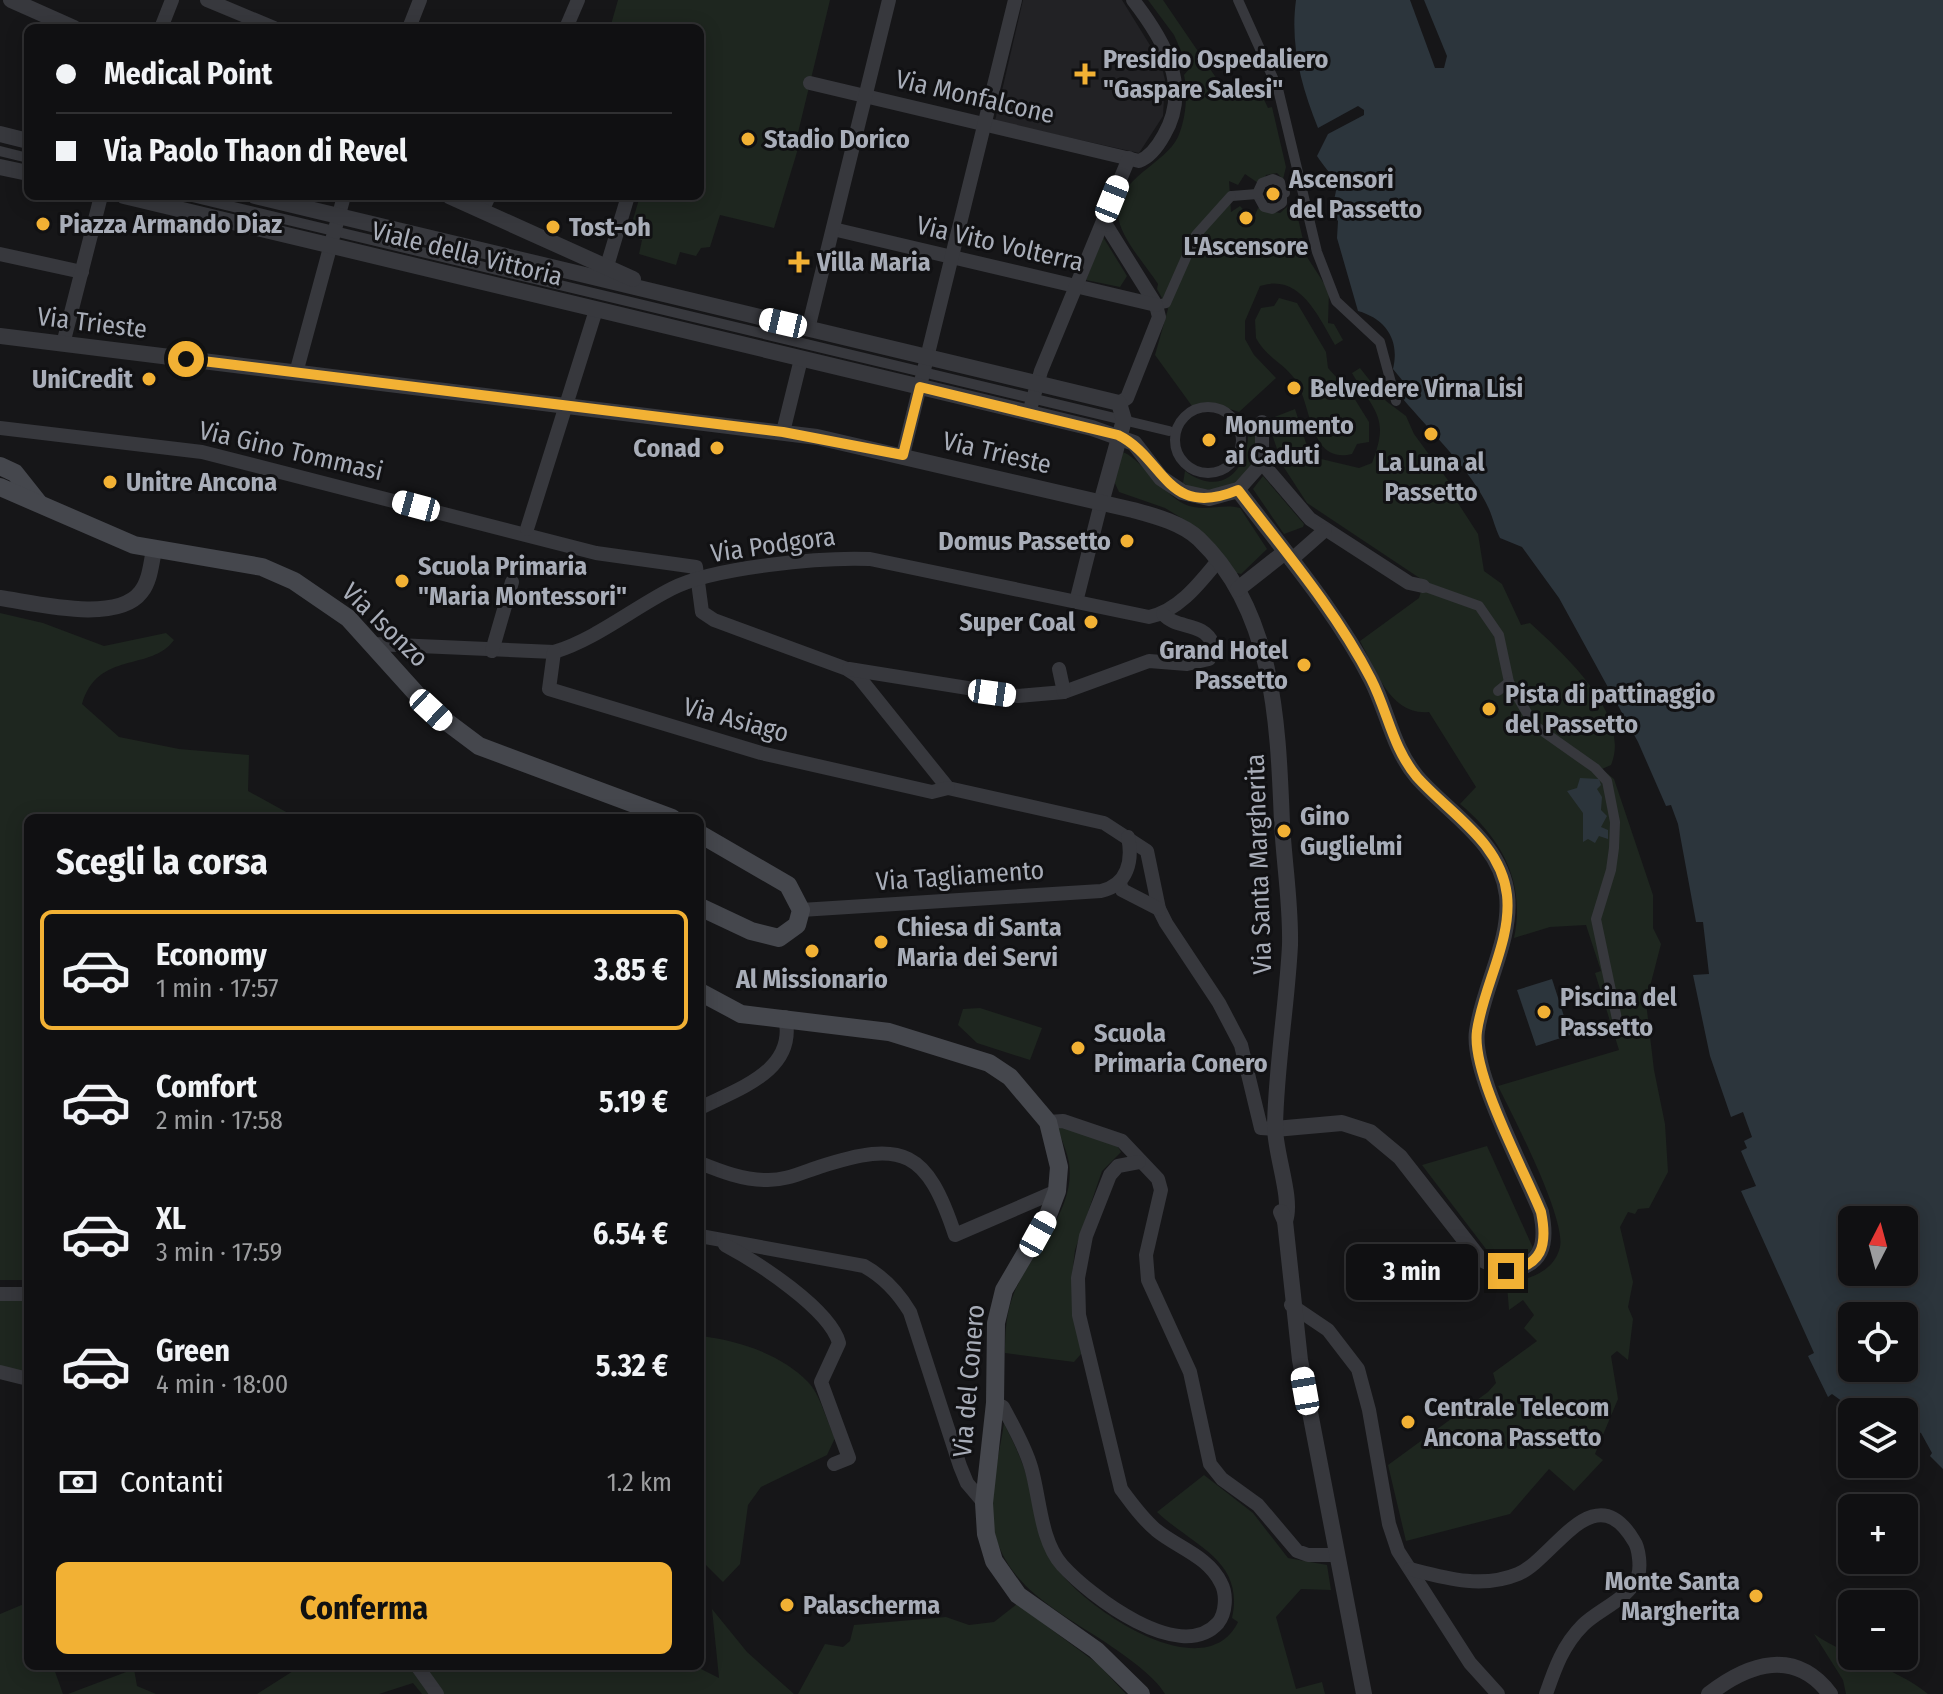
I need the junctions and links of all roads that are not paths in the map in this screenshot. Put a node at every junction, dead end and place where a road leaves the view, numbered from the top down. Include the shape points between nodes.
1 (11, 0) edge
2 (172, 0) edge
3 (207, 0) edge
4 (420, 0) edge
5 (578, 0) edge
6 (889, 0) edge
7 (1015, 0) edge
8 (1133, 0) edge
9 (1238, 0) edge
10 (65, 24) edge
11 (163, 24) edge
12 (264, 24) edge
13 (411, 24) edge
14 (568, 24) edge
15 (810, 83) dead end
16 (865, 95) junction
17 (984, 124) junction
18 (0, 134) edge
19 (24, 140) edge
20 (0, 151) edge
21 (24, 157) edge
22 (1129, 158) junction
23 (0, 167) edge
24 (24, 172) edge
25 (1257, 194) junction
26 (100, 200) edge
27 (148, 200) edge
28 (205, 200) edge
29 (264, 200) edge
30 (343, 200) edge
31 (627, 200) edge
32 (485, 204) edge
33 (1103, 220) junction
34 (833, 229) junction
35 (332, 230) junction
36 (0, 254) edge
37 (952, 257) junction
38 (82, 272) junction
39 (1076, 286) junction
40 (601, 288) junction
41 (1156, 305) junction
42 (808, 329) junction
43 (0, 336) edge
44 (63, 344) junction
45 (801, 359) junction
46 (924, 372) junction
47 (296, 373) junction
48 (1033, 398) junction
49 (1396, 401) dead end
50 (566, 405) junction
51 (1118, 419) junction
52 (1262, 422) dead end
53 (0, 428) edge
54 (1169, 431) dead end
55 (783, 432) junction
56 (1241, 432) joint
57 (903, 455) junction
58 (1262, 463) junction
59 (5, 479) edge
60 (1238, 490) junction
61 (1101, 503) junction
62 (527, 529) dead end
63 (1325, 530) junction
64 (154, 550) junction
65 (1288, 556) junction
66 (1217, 562) junction
67 (697, 580) junction
68 (512, 582) dead end
69 (1423, 586) joint
70 (1238, 589) junction
71 (0, 598) edge
72 (1076, 602) junction
73 (1163, 614) junction
74 (374, 644) junction
75 (492, 651) junction
76 (554, 652) junction
77 (847, 669) junction
78 (1059, 669) dead end
79 (1509, 682) junction
80 (1498, 691) dead end
81 (1064, 692) junction
82 (948, 788) junction
83 (661, 814) edge
84 (704, 836) edge
85 (1128, 837) junction
86 (1120, 883) junction
87 (704, 909) edge
88 (1159, 909) junction
89 (801, 910) junction
90 (704, 991) edge
91 (785, 1017) junction
92 (1618, 1024) dead end
93 (704, 1106) edge
94 (1053, 1121) junction
95 (1275, 1129) junction
96 (1139, 1162) junction
97 (704, 1164) edge
98 (1057, 1191) junction
99 (707, 1238) edge
100 (767, 1248) junction
101 (753, 1262) junction
102 (778, 1280) junction
103 (0, 1294) edge
104 (24, 1294) edge
105 (1291, 1305) junction
106 (0, 1372) edge
107 (24, 1378) edge
108 (995, 1403) junction
109 (834, 1464) dead end
110 (984, 1503) junction
111 (1336, 1555) junction
112 (1410, 1569) junction
113 (420, 1670) edge
114 (437, 1694) edge
115 (1141, 1694) edge
116 (1364, 1694) edge
117 (1498, 1694) edge
118 (1546, 1694) edge
119 (1709, 1694) edge
120 (1830, 1694) edge

1 - 10 street
2 - 11 street
3 - 12 street
4 - 13 street
5 - 14 street
6 - 16 street
7 - 17 street
8 - 22 street via 1164,46 1177,85 1163,138 1145,159
9 - 49 street via 1278,89 1317,252 1336,301 1380,342
15 - 16 street, Via Monfalcone
16 - 17 street, Via Monfalcone
16 - 34 street
17 - 22 street, Via Monfalcone
17 - 37 street
18 - 19 street
20 - 21 street
22 - 33 street
23 - 24 street
25 - 25 street via 1264,207 1282,203 1280,182 1273,179 1262,183
25 - 41 street via 1231,196 1196,235 1166,303
26 - 38 street
27 - 35 street, Viale della Vittoria
28 - 35 street, Viale della Vittoria
29 - 35 street, Viale della Vittoria
30 - 35 street
31 - 40 street
32 - 40 street
33 - 39 street
33 - 41 street
34 - 37 street, Via Vito Volterra
34 - 42 street
35 - 40 street, Viale della Vittoria
35 - 40 street, Viale della Vittoria
35 - 47 street
36 - 38 street
37 - 39 street, Via Vito Volterra
37 - 46 street
38 - 44 street
39 - 41 street, Via Vito Volterra
39 - 48 street
40 - 42 street, Viale della Vittoria via 658,291
40 - 45 street, Viale della Vittoria
40 - 46 street, Viale della Vittoria
40 - 50 street
41 - 51 street via 1159,317 1153,339
42 - 46 street, Viale della Vittoria
43 - 44 street, Via Trieste
44 - 47 street, Via Trieste
45 - 46 street, Viale della Vittoria
45 - 55 street
46 - 48 street, Viale della Vittoria
46 - 48 street, Viale della Vittoria
46 - 57 street
47 - 50 street, Via Trieste
48 - 51 street, Viale della Vittoria
48 - 51 street, Viale della Vittoria
50 - 55 street, Via Trieste
50 - 62 street
51 - 54 street
51 - 60 street via 1161,478 1182,492 1209,498
51 - 61 street
52 - 58 street
53 - 67 street, Via Gino Tommasi via 202,452 596,553 696,567
55 - 57 street, Via Trieste
56 - 56 street via 1228,413 1200,408 1179,425 1175,445 1189,467 1213,473 1229,467 1238,456
57 - 61 street, Via Trieste
58 - 60 street
58 - 63 street
59 - 64 main road, Via Isonzo via 41,505
60 - 65 street
61 - 66 street, Via Trieste via 1177,525 1199,539
61 - 72 street
63 - 65 street
63 - 69 street via 1409,583
64 - 71 street via 144,589 122,607 88,609
64 - 74 main road, Via Isonzo via 262,567 321,598
65 - 70 street
65 - 95 street via 1371,679 1403,758 1479,837 1507,895 1504,932 1476,1035 1481,1071 1541,1212 1541,1255 1532,1264 1506,1271 1479,1258 1400,1157 1370,1132 1342,1123
66 - 70 street, Via Trieste
66 - 73 street via 1197,587
67 - 72 street, Via Podgora via 833,558 870,559
67 - 76 street, Via Podgora via 674,587 574,646
67 - 77 street via 702,612 714,620
68 - 75 street
69 - 79 street via 1479,606 1499,635
70 - 95 street, Via Santa Margherita via 1258,628 1277,726 1281,780 1290,941
72 - 73 street, Via Podgora via 1149,617
73 - 81 street, Via Podgora via 1209,634 1209,659 1187,664 1149,661
74 - 75 street, Via Podgora
74 - 83 main road, Via Isonzo via 431,710 479,746
75 - 76 street, Via Podgora
76 - 82 street, Via Asiago via 549,689 761,753 932,792
77 - 81 street via 1018,696
77 - 82 street via 867,684
78 - 81 street
79 - 80 street
79 - 92 street via 1534,725 1607,781 1615,835 1596,919
82 - 85 street via 1104,823
84 - 89 main road via 788,885
85 - 86 street via 1128,865
85 - 88 street via 1147,851
86 - 88 street via 1122,890
86 - 89 street, Via Tagliamento via 1101,891
87 - 89 main road via 779,938 797,925
88 - 95 street via 1241,1045 1261,1128
90 - 91 main road, Via del Conero
91 - 93 street via 788,1031 767,1074
91 - 94 main road, Via del Conero via 897,1033 989,1063
94 - 96 street via 1122,1141
94 - 98 main road, Via del Conero
95 - 105 street, Via Santa Margherita via 1289,1208 1285,1221
96 - 108 street via 1118,1166 1110,1175 1086,1236 1078,1278 1079,1315 1121,1489 1147,1522 1208,1563 1221,1581 1222,1618 1210,1631 1194,1637 1177,1635 1127,1616 1089,1591 1060,1562 1044,1525 1030,1464 1003,1407
96 - 111 street via 1158,1179 1161,1190 1146,1255 1148,1280 1190,1372 1210,1464 1258,1505 1297,1551
97 - 98 street via 766,1180 888,1153 927,1172 944,1197 955,1235
98 - 108 main road, Via del Conero via 1000,1302
99 - 100 street
99 - 101 street
100 - 101 street
100 - 102 street
100 - 110 street via 864,1266 899,1295 914,1325 960,1466
101 - 102 street
102 - 109 street via 836,1330 839,1343 821,1382 849,1458
103 - 104 street
105 - 111 street, Via Santa Margherita
105 - 112 street via 1328,1330 1358,1369 1389,1524
106 - 107 street
108 - 110 main road, Via del Conero
110 - 115 main road, Via del Conero via 989,1548 1006,1581 1033,1607 1096,1650
111 - 116 street, Via Santa Margherita
112 - 117 street via 1470,1663
112 - 118 street via 1486,1582 1519,1574 1576,1522 1596,1516 1626,1527 1638,1547 1638,1576 1620,1599 1567,1642
113 - 114 street
119 - 120 street via 1747,1670 1770,1665 1814,1675

